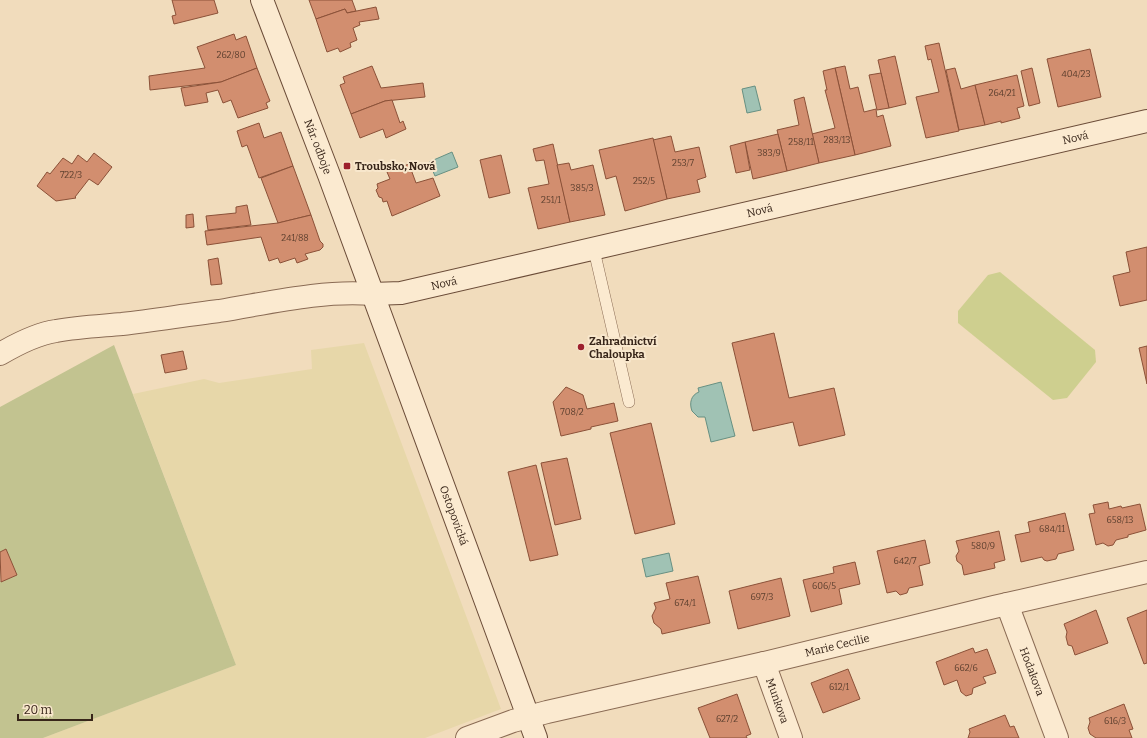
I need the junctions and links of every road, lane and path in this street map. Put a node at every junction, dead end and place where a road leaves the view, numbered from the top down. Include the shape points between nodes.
1 (262, 0) edge
2 (1147, 121) edge
3 (594, 250) junction
4 (372, 294) junction
5 (0, 354) edge
6 (629, 402) dead end
7 (1147, 572) edge
8 (1007, 604) junction
9 (764, 663) junction
10 (528, 716) junction
11 (467, 738) edge
12 (536, 738) edge
13 (791, 738) edge
14 (1057, 738) edge

1 - 4 street, Nár. odboje
2 - 3 street, Nová
3 - 4 street, Nová via 401,293
3 - 6 lane
4 - 5 street, Nová via 317,295 55,331 11,347
4 - 10 street, Ostopovická
7 - 8 street, Marie Cecilie
8 - 9 street, Marie Cecilie
8 - 14 street, Hodakova
9 - 10 street, Marie Cecilie
9 - 13 street, Munkova
10 - 11 street, Marie Cecilie
10 - 12 street, Ostopovická

